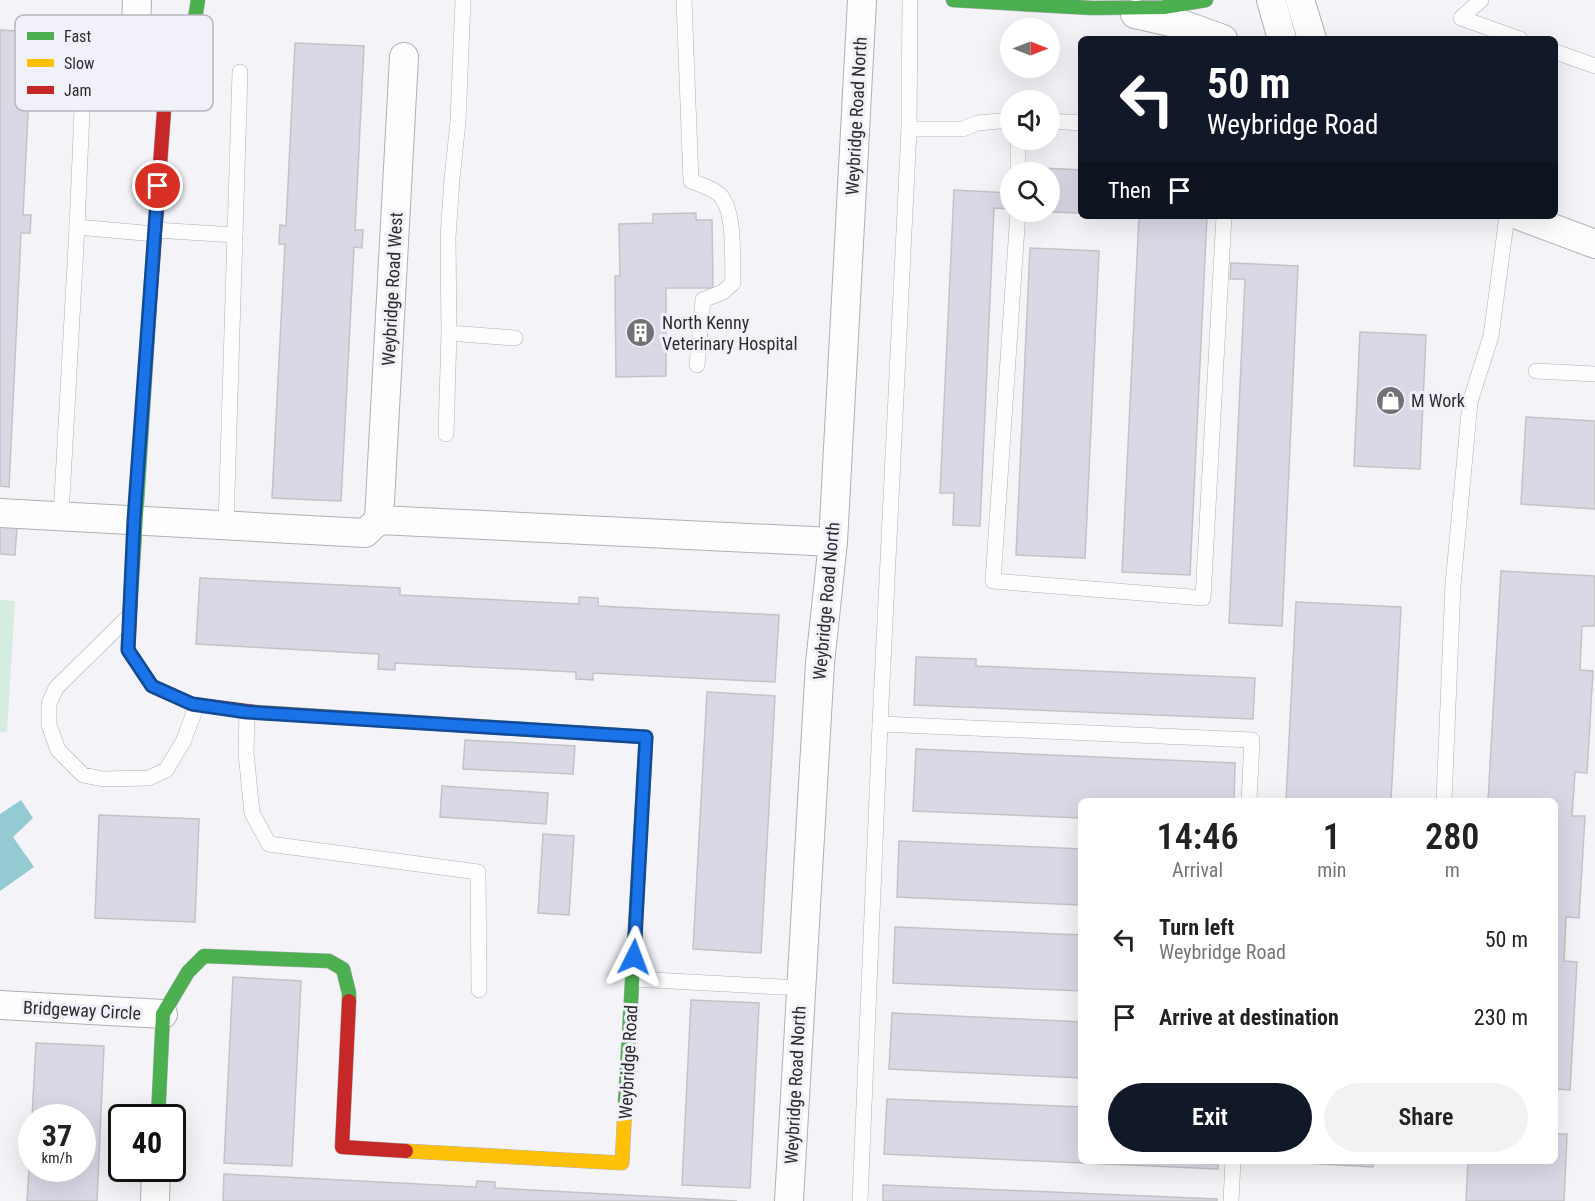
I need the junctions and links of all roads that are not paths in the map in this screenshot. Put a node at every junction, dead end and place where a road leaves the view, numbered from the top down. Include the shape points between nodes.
1 (137, 0) edge
2 (198, 0) edge
3 (463, 0) edge
4 (684, 0) edge
5 (862, 0) edge
6 (910, 0) edge
7 (953, 0) edge
8 (1206, 0) edge
9 (1271, 0) edge
10 (1300, 0) edge
11 (1481, 0) edge
12 (1092, 8) junction
13 (136, 15) edge
14 (196, 15) edge
15 (1215, 36) edge
16 (1281, 36) edge
17 (1311, 36) edge
18 (1512, 36) edge
19 (1558, 53) edge
20 (404, 57) dead end
21 (1595, 66) edge
22 (240, 72) dead end
23 (82, 111) edge
24 (164, 111) edge
25 (1000, 121) edge
26 (1060, 122) edge
27 (1078, 123) edge
28 (909, 129) junction
29 (1224, 219) edge
30 (1507, 219) edge
31 (1528, 219) edge
32 (1017, 222) edge
33 (77, 227) junction
34 (155, 232) junction
35 (235, 236) junction
36 (1595, 244) edge
37 (449, 333) junction
38 (515, 338) dead end
39 (697, 366) dead end
40 (1536, 371) dead end
41 (1595, 374) edge
42 (446, 434) dead end
43 (0, 513) edge
44 (61, 516) junction
45 (134, 520) junction
46 (379, 520) junction
47 (226, 525) junction
48 (833, 542) junction
49 (130, 616) junction
50 (197, 705) junction
51 (247, 712) junction
52 (880, 724) junction
53 (1250, 798) edge
54 (1444, 798) edge
55 (633, 979) junction
56 (801, 988) junction
57 (479, 990) dead end
58 (0, 1005) edge
59 (163, 1014) junction
60 (159, 1104) edge
61 (1233, 1164) edge
62 (155, 1182) edge
63 (154, 1201) edge
64 (789, 1201) edge
65 (860, 1201) edge
66 (1232, 1201) edge

1 - 13 street
2 - 14 street, Weybridge Road
3 - 37 lane via 459,122 448,237
4 - 39 lane via 691,180 723,198 730,216 733,283 703,300
5 - 48 street, Weybridge Road North
6 - 28 lane
7 - 12 street
8 - 12 street via 1164,7
9 - 16 street
10 - 17 street
11 - 18 lane via 1461,18
12 - 15 street via 1151,17
19 - 21 lane
20 - 46 street, Weybridge Road West
22 - 35 lane
23 - 33 lane
24 - 34 street, Weybridge Road
25 - 28 lane via 963,129
26 - 27 lane
28 - 52 lane
29 - 32 lane via 1203,598 993,581
30 - 54 lane via 1491,336 1470,402 1453,585
31 - 36 street
33 - 34 lane
33 - 44 lane
34 - 35 lane
34 - 45 street, Weybridge Road
35 - 47 lane
37 - 38 lane
37 - 42 lane
40 - 41 lane
43 - 44 street
44 - 45 street
45 - 47 street
45 - 49 street, Weybridge Road
46 - 47 street via 365,533
46 - 48 street
48 - 56 street, Weybridge Road North via 820,663
49 - 50 street, Weybridge Road via 128,650 152,686
49 - 50 lane via 56,688 49,704 49,725 58,750 83,775 103,779 149,778 166,770 183,742
50 - 51 street, Weybridge Road
51 - 55 street, Weybridge Road via 646,737
51 - 57 lane via 246,753 252,813 270,844 478,872
52 - 53 lane via 1252,740
52 - 65 lane
55 - 56 lane
55 - 59 street, Weybridge Road via 622,1163 342,1147 349,993 344,969 329,961 204,956 188,972
56 - 64 street, Weybridge Road North
58 - 59 street, Bridgeway Circle
59 - 60 street
61 - 66 lane
62 - 63 street

